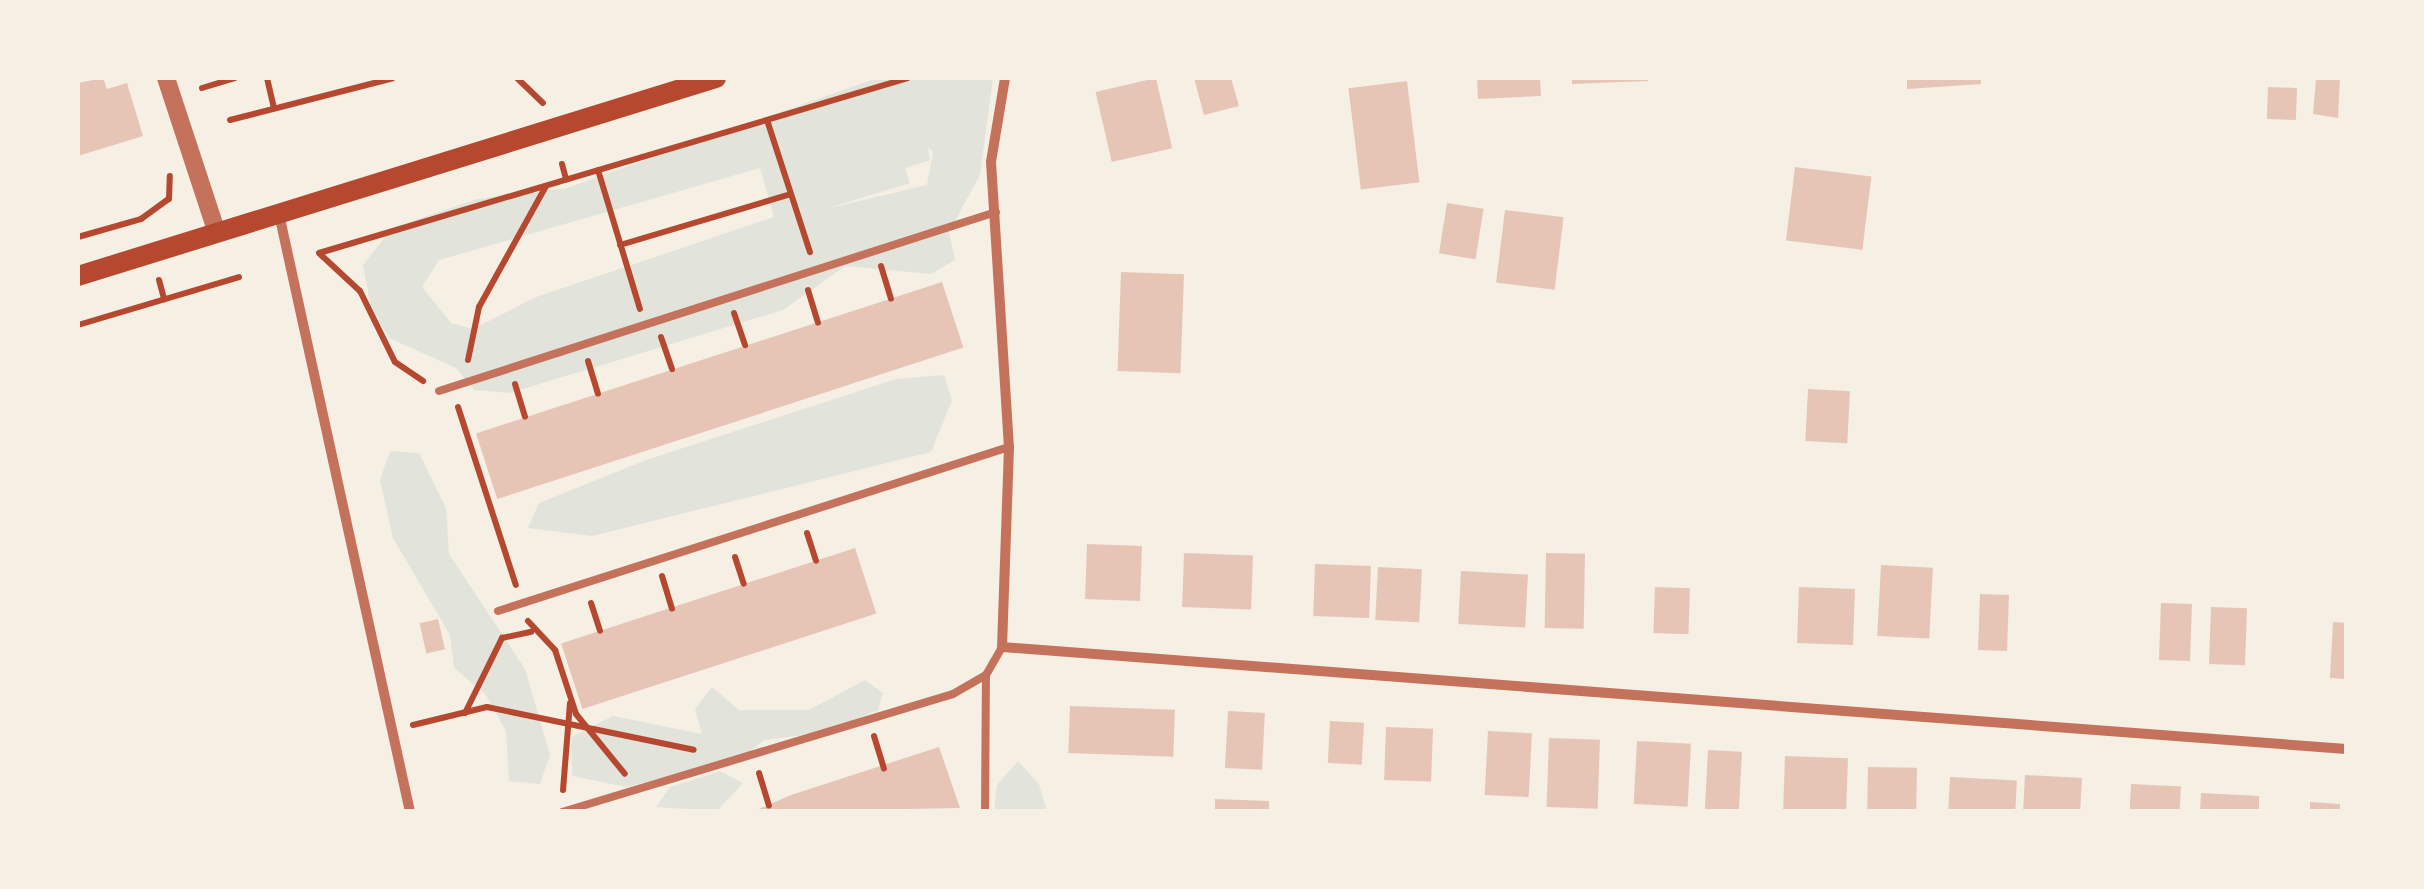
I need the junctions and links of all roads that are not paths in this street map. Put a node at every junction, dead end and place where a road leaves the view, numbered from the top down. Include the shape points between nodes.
1 (166, 78) edge
2 (716, 78) edge
3 (1005, 78) edge
4 (996, 212) junction
5 (279, 213) junction
6 (217, 233) junction
7 (78, 276) edge
8 (439, 391) road end
9 (1009, 447) junction
10 (498, 611) dead end
11 (1002, 647) junction
12 (986, 675) junction
13 (2346, 748) edge
14 (410, 812) edge
15 (561, 812) edge
16 (985, 812) edge

1 - 6 street
2 - 5 main road
3 - 4 street via 990,162
4 - 8 lane
4 - 9 street
5 - 6 main road
5 - 14 street via 385,732
6 - 7 main road
9 - 10 lane
9 - 11 street
11 - 12 lane
11 - 13 street
12 - 15 lane via 868,720
12 - 16 lane

